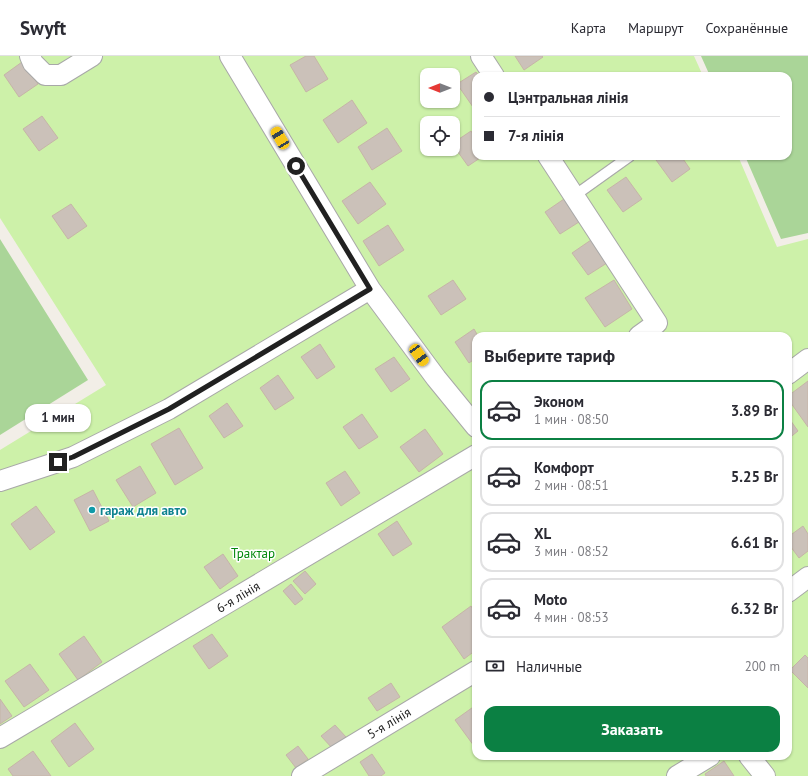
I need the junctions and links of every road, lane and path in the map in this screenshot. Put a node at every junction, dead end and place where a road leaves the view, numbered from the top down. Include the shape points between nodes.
1 (30, 56) edge
2 (92, 56) edge
3 (230, 56) edge
4 (481, 56) edge
5 (491, 72) edge
6 (551, 160) edge
7 (624, 160) edge
8 (574, 196) junction
9 (370, 289) junction
10 (645, 332) edge
11 (808, 359) edge
12 (792, 371) edge
13 (472, 422) edge
14 (472, 457) edge
15 (0, 481) edge
16 (808, 577) edge
17 (792, 589) edge
18 (472, 673) edge
19 (0, 738) edge
20 (703, 760) edge
21 (752, 760) edge
22 (302, 776) edge
23 (677, 776) edge
24 (765, 776) edge

1 - 2 street via 45,75 61,75
3 - 9 street
4 - 5 street
6 - 8 street
7 - 8 lane
8 - 10 street via 657,323
9 - 13 street
9 - 15 street via 169,409 73,457
11 - 12 street
14 - 19 street, 6-я лінія
16 - 17 street
18 - 22 street, 5-я лінія
20 - 23 street
21 - 24 street

